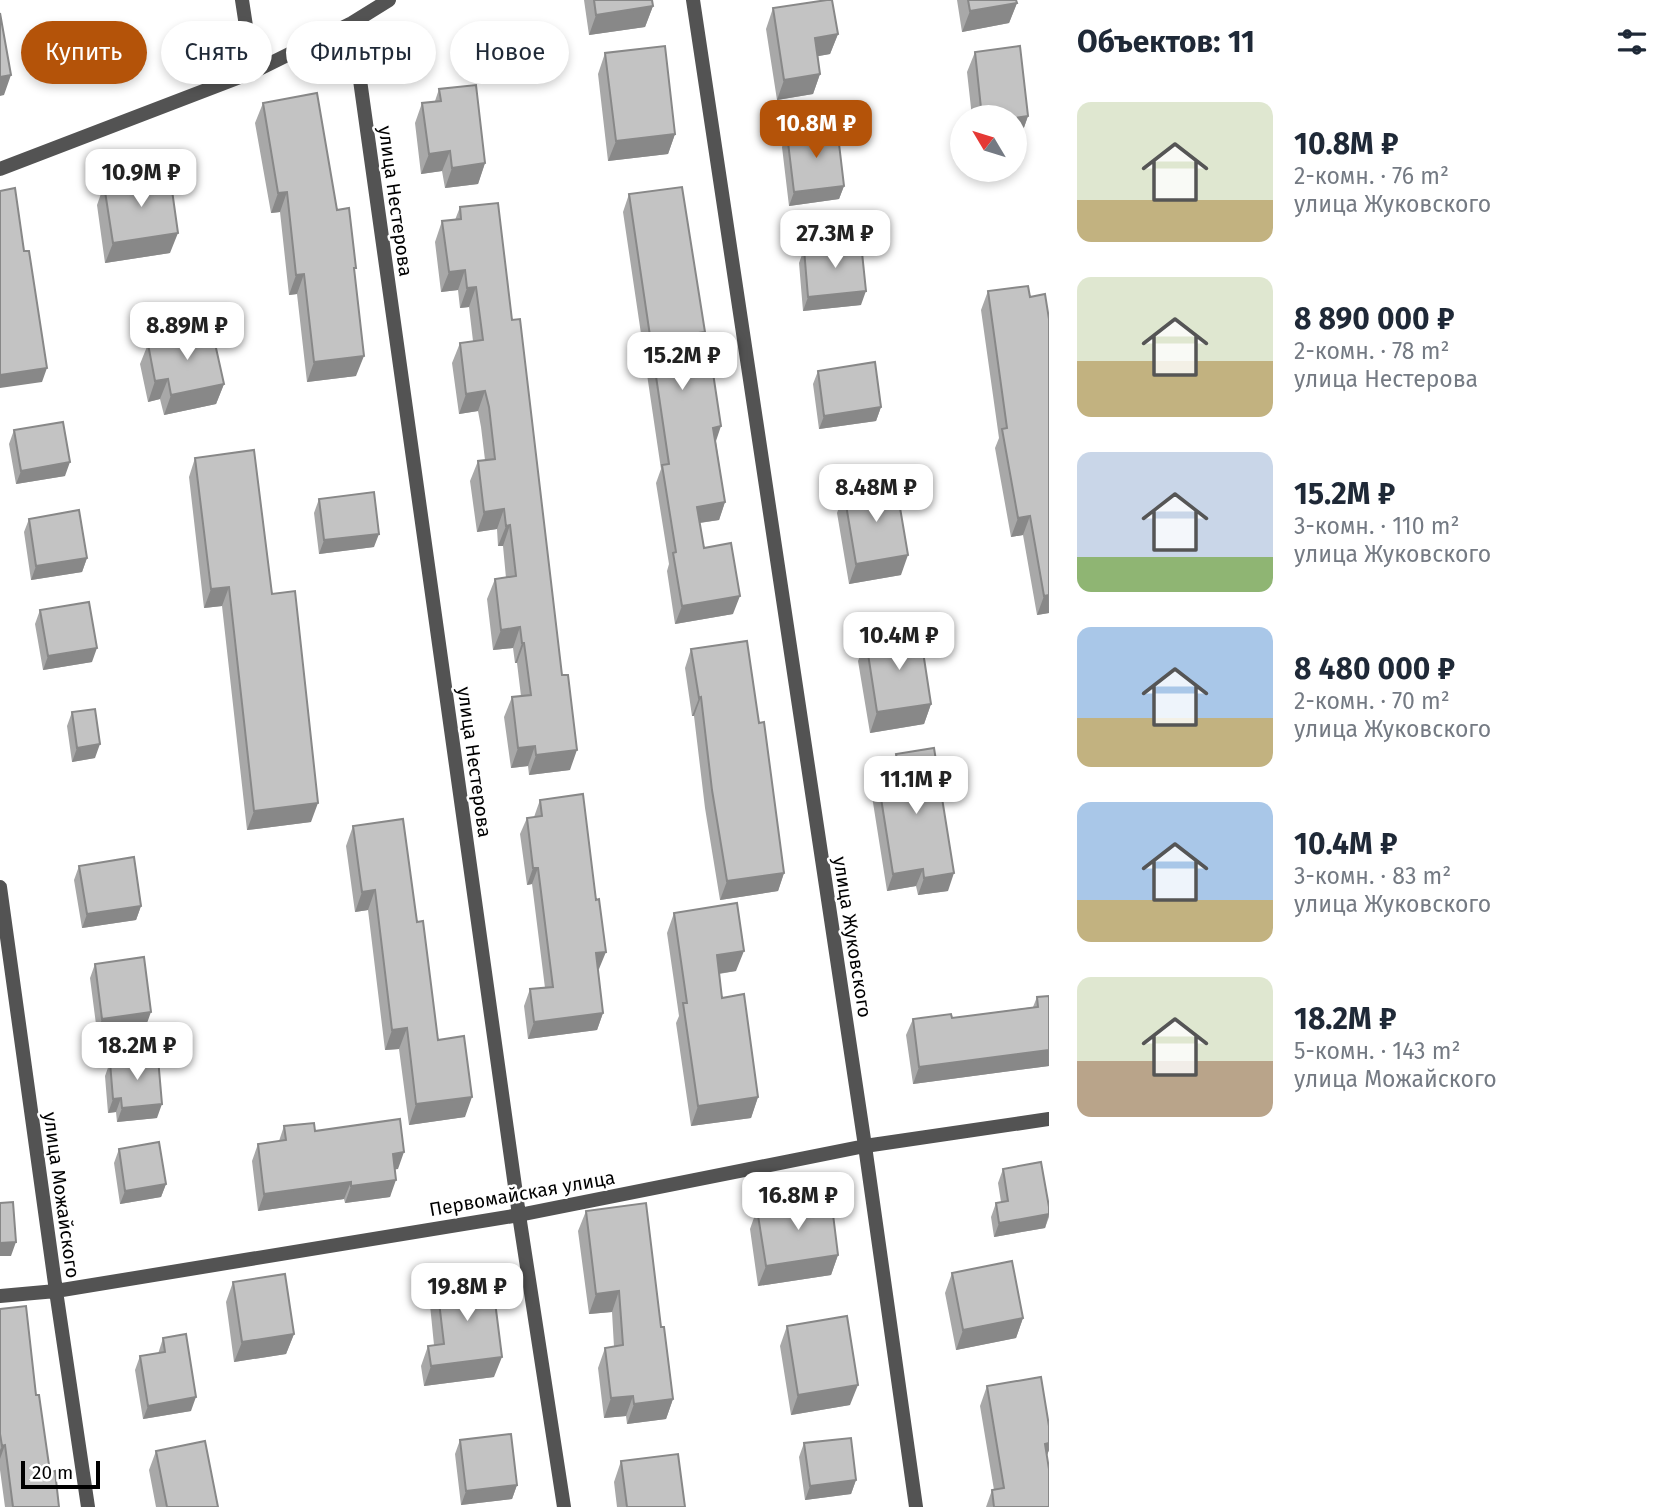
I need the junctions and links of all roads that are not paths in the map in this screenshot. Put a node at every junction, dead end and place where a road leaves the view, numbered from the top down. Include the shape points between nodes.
1 (242, 0) edge
2 (389, 0) edge
3 (694, 0) edge
4 (246, 21) edge
5 (355, 21) edge
6 (223, 84) edge
7 (361, 84) edge
8 (0, 169) edge
9 (0, 887) edge
10 (1049, 1119) edge
11 (865, 1146) junction
12 (519, 1215) junction
13 (56, 1291) junction
14 (0, 1296) edge
15 (89, 1507) edge
16 (564, 1507) edge
17 (916, 1507) edge

1 - 4 street
2 - 5 street
3 - 11 street, улица Жуковского
6 - 8 street
7 - 12 street, улица Нестерова
9 - 13 street, улица Можайского
10 - 11 street, Первомайская улица
11 - 12 street, Первомайская улица
11 - 17 street, улица Жуковского
12 - 13 street, Первомайская улица
12 - 16 street, улица Нестерова
13 - 14 street, Первомайская улица
13 - 15 street, улица Можайского

